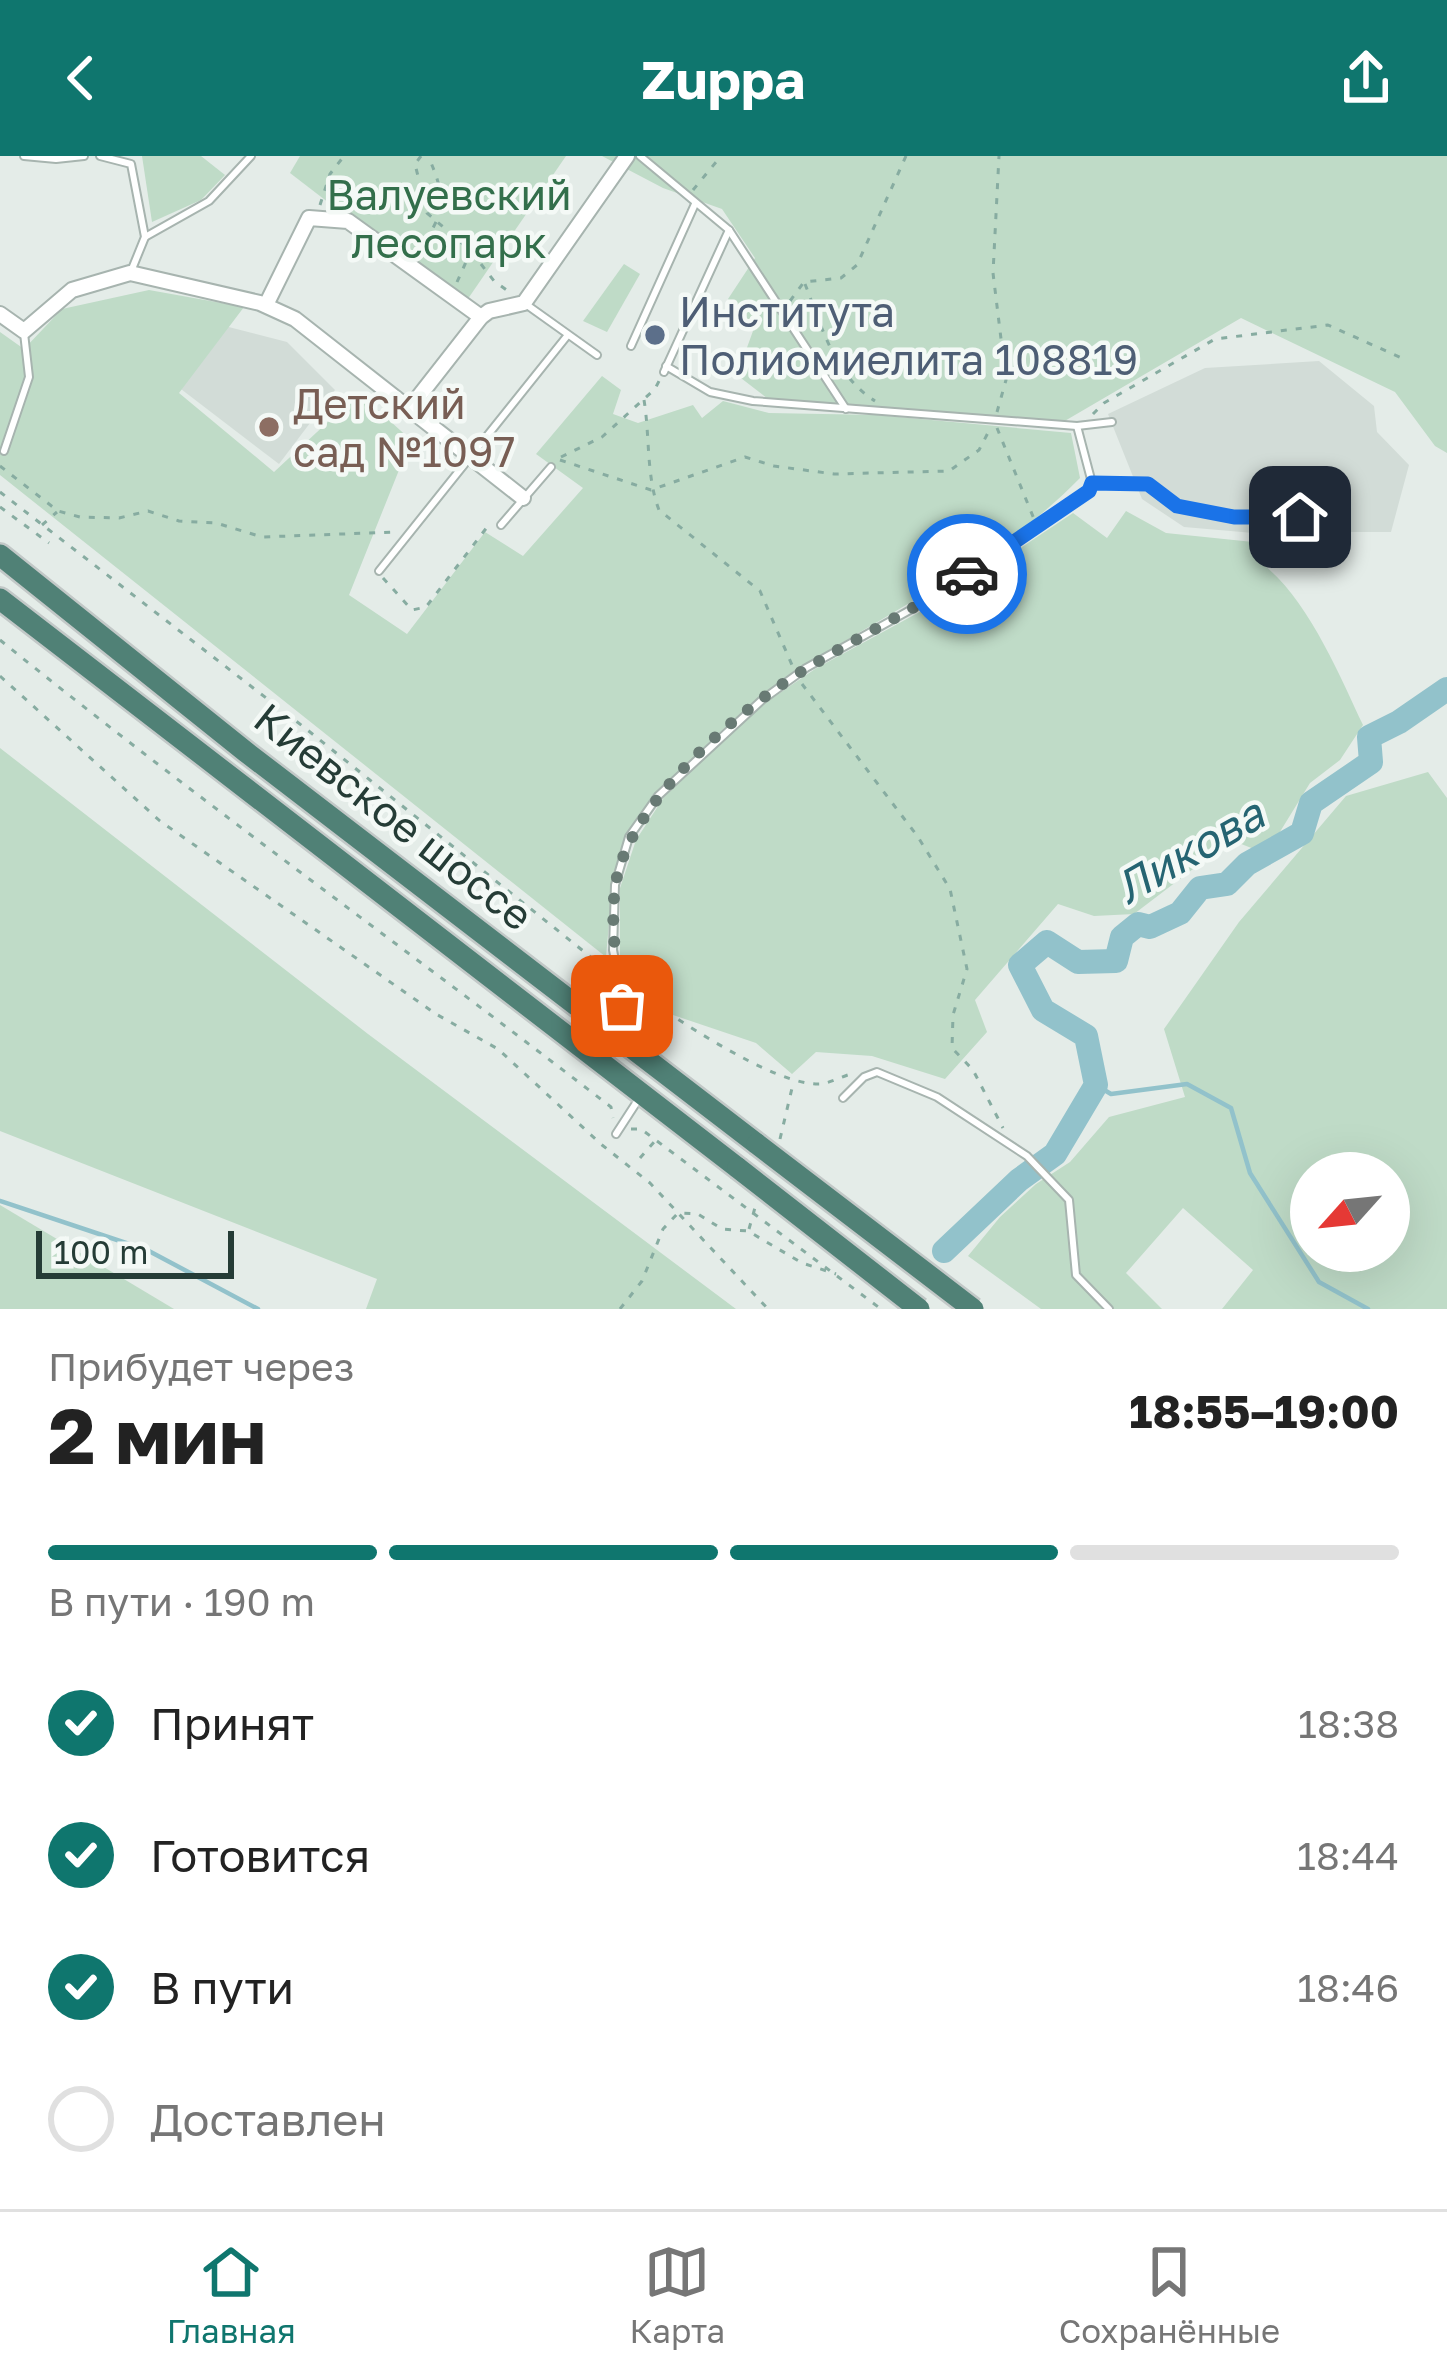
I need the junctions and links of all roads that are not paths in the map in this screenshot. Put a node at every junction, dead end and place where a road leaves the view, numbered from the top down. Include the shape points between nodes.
1 (24, 156) edge
2 (84, 156) edge
3 (100, 156) edge
4 (250, 156) edge
5 (627, 156) edge
6 (640, 156) edge
7 (56, 158) edge
8 (695, 204) junction
9 (729, 230) junction
10 (145, 236) junction
11 (130, 273) junction
12 (524, 303) junction
13 (266, 305) junction
14 (0, 314) edge
15 (481, 317) junction
16 (24, 331) junction
17 (567, 337) junction
18 (632, 346) dead end
19 (597, 355) dead end
20 (409, 409) junction
21 (846, 409) junction
22 (1112, 422) dead end
23 (1080, 425) junction
24 (4, 451) dead end
25 (470, 457) junction
26 (555, 463) road end
27 (1092, 483) junction
28 (523, 498) junction
29 (1327, 511) dead end
30 (502, 523) road end
31 (0, 555) edge
32 (379, 571) road end
33 (0, 599) edge
34 (627, 1021) dead end
35 (640, 1096) junction
36 (843, 1098) dead end
37 (616, 1134) dead end
38 (919, 1309) edge
39 (973, 1309) edge
40 (1109, 1309) edge

1 - 7 lane
2 - 7 lane
3 - 10 lane via 131,164
4 - 10 lane via 209,201
5 - 12 street
6 - 8 lane
8 - 9 lane
8 - 18 lane
9 - 21 lane
9 - 21 lane via 665,369 710,392
10 - 11 lane
11 - 13 street
11 - 16 street via 72,290
12 - 15 street
12 - 17 lane
13 - 15 street via 309,218 320,216 349,221
13 - 20 street
14 - 16 street
15 - 20 street
16 - 24 lane via 29,377
17 - 19 lane
17 - 25 lane
20 - 25 street
21 - 23 lane
22 - 23 lane
23 - 27 lane
25 - 28 street
25 - 32 lane
26 - 28 lane
27 - 29 lane via 1148,484 1177,506 1234,517
27 - 34 lane via 937,595 796,675 658,796 629,837 615,885 613,950
28 - 30 lane
31 - 39 highway, Киевское шоссе, bridge
33 - 35 highway, Киевское шоссе
35 - 37 lane
35 - 38 highway, Киевское шоссе, bridge
36 - 40 lane via 877,1072 937,1097 1027,1156 1069,1200 1076,1275

